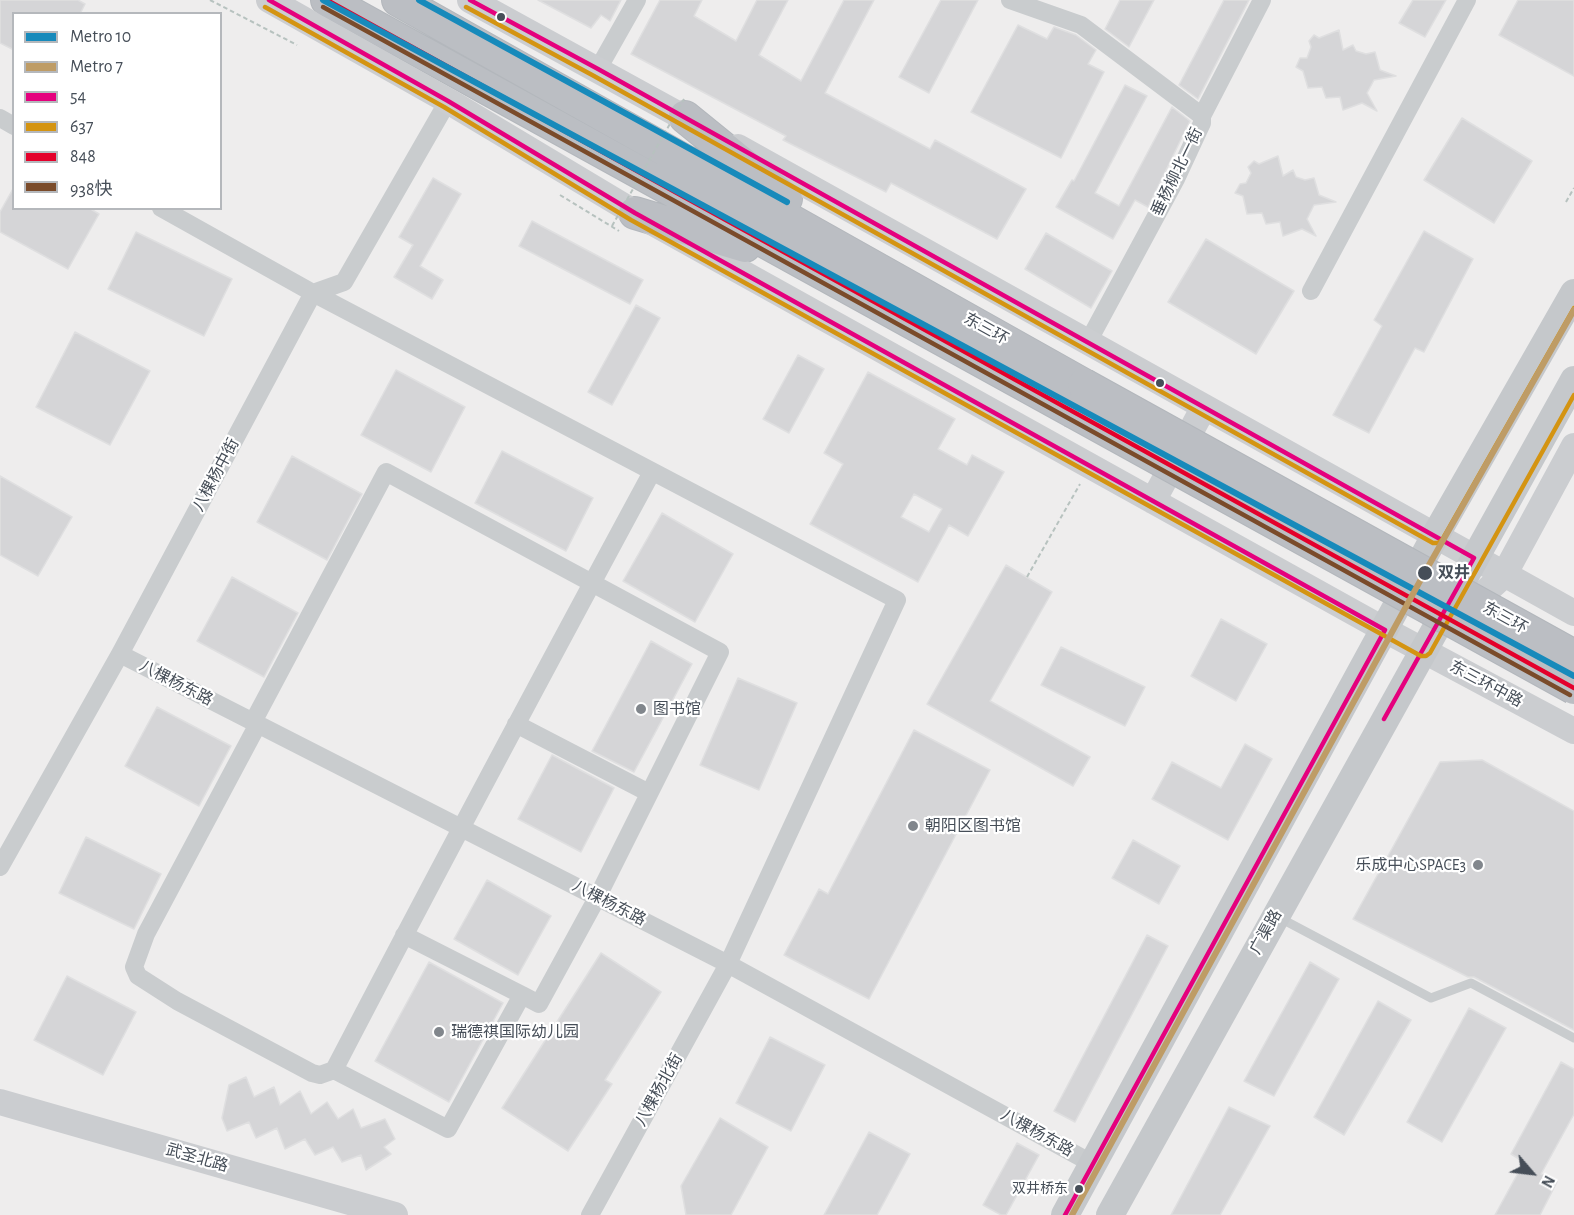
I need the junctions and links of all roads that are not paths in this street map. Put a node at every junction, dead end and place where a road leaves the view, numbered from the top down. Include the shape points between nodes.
1 (269, 0) edge
2 (327, 0) edge
3 (399, 0) edge
4 (470, 0) edge
5 (637, 0) edge
6 (1010, 0) edge
7 (1262, 0) edge
8 (1467, 0) edge
9 (598, 69) junction
10 (448, 101) junction
11 (684, 108) junction
12 (1202, 116) junction
13 (165, 210) edge
14 (623, 224) junction
15 (856, 256) junction
16 (804, 263) junction
17 (1311, 291) dead end
18 (313, 293) junction
19 (1574, 293) edge
20 (1088, 342) junction
21 (1574, 380) edge
22 (1078, 398) junction
23 (1204, 407) junction
24 (1574, 446) edge
25 (652, 472) junction
26 (1153, 501) junction
27 (1435, 536) junction
28 (1474, 558) junction
29 (1504, 574) junction
30 (592, 582) junction
31 (1574, 613) edge
32 (1385, 630) junction
33 (1423, 650) junction
34 (120, 654) junction
35 (1574, 656) edge
36 (1574, 688) edge
37 (255, 723) junction
38 (516, 724) junction
39 (1572, 725) edge
40 (649, 793) junction
41 (460, 828) junction
42 (0, 867) edge
43 (598, 896) junction
44 (1275, 916) junction
45 (404, 935) junction
46 (728, 964) junction
47 (522, 995) junction
48 (1574, 1038) edge
49 (334, 1070) junction
50 (0, 1102) edge
51 (1093, 1164) junction
52 (394, 1215) edge
53 (590, 1215) edge
54 (1065, 1215) edge
55 (1110, 1215) edge

1 - 10 street, 东三环中路
2 - 16 highway, 东三环
3 - 15 highway, 东三环
4 - 9 street
5 - 9 street
6 - 12 street via 1081,25
7 - 12 street, 垂杨柳北一街
8 - 17 street
9 - 11 street
10 - 14 street, 东三环中路
10 - 18 street via 344,282
11 - 15 highway
11 - 20 street
12 - 20 street, 垂杨柳北一街 via 1176,179
13 - 18 street
14 - 16 highway
14 - 26 street, 东三环中路
15 - 22 highway, 东三环
16 - 22 highway, 东三环
18 - 25 street
18 - 34 street, 八棵杨中街
19 - 27 main road
20 - 23 street
21 - 28 main road, 广渠路
22 - 35 highway, 东三环, bridge
22 - 36 highway, 东三环, bridge
23 - 26 street
23 - 27 street
24 - 29 street
25 - 30 street
25 - 46 street, 八棵杨北街 via 897,600
26 - 32 street, 东三环中路
27 - 28 street
27 - 32 main road
28 - 29 street
28 - 33 main road, 广渠路
29 - 31 street
29 - 33 street
30 - 37 street via 386,472
30 - 38 street
30 - 40 street via 720,652
32 - 33 street, 东三环中路
32 - 51 main road
33 - 39 street, 东三环中路
33 - 44 main road, 广渠路
34 - 37 street, 八棵杨东路
34 - 42 street, 八棵杨中街
37 - 41 street, 八棵杨东路
37 - 49 street via 146,934 135,967 138,976 177,1001 312,1073 320,1075
38 - 40 street
38 - 41 street
40 - 43 street
41 - 43 street, 八棵杨东路
41 - 45 street
43 - 46 street, 八棵杨东路
43 - 47 street via 539,1004
44 - 48 lane via 1431,998 1471,983
44 - 55 main road, 广渠路
45 - 47 street
45 - 49 street
46 - 51 street, 八棵杨东路
46 - 53 street, 八棵杨北街
47 - 49 street via 448,1130
50 - 52 street, 武圣北路
51 - 54 main road

